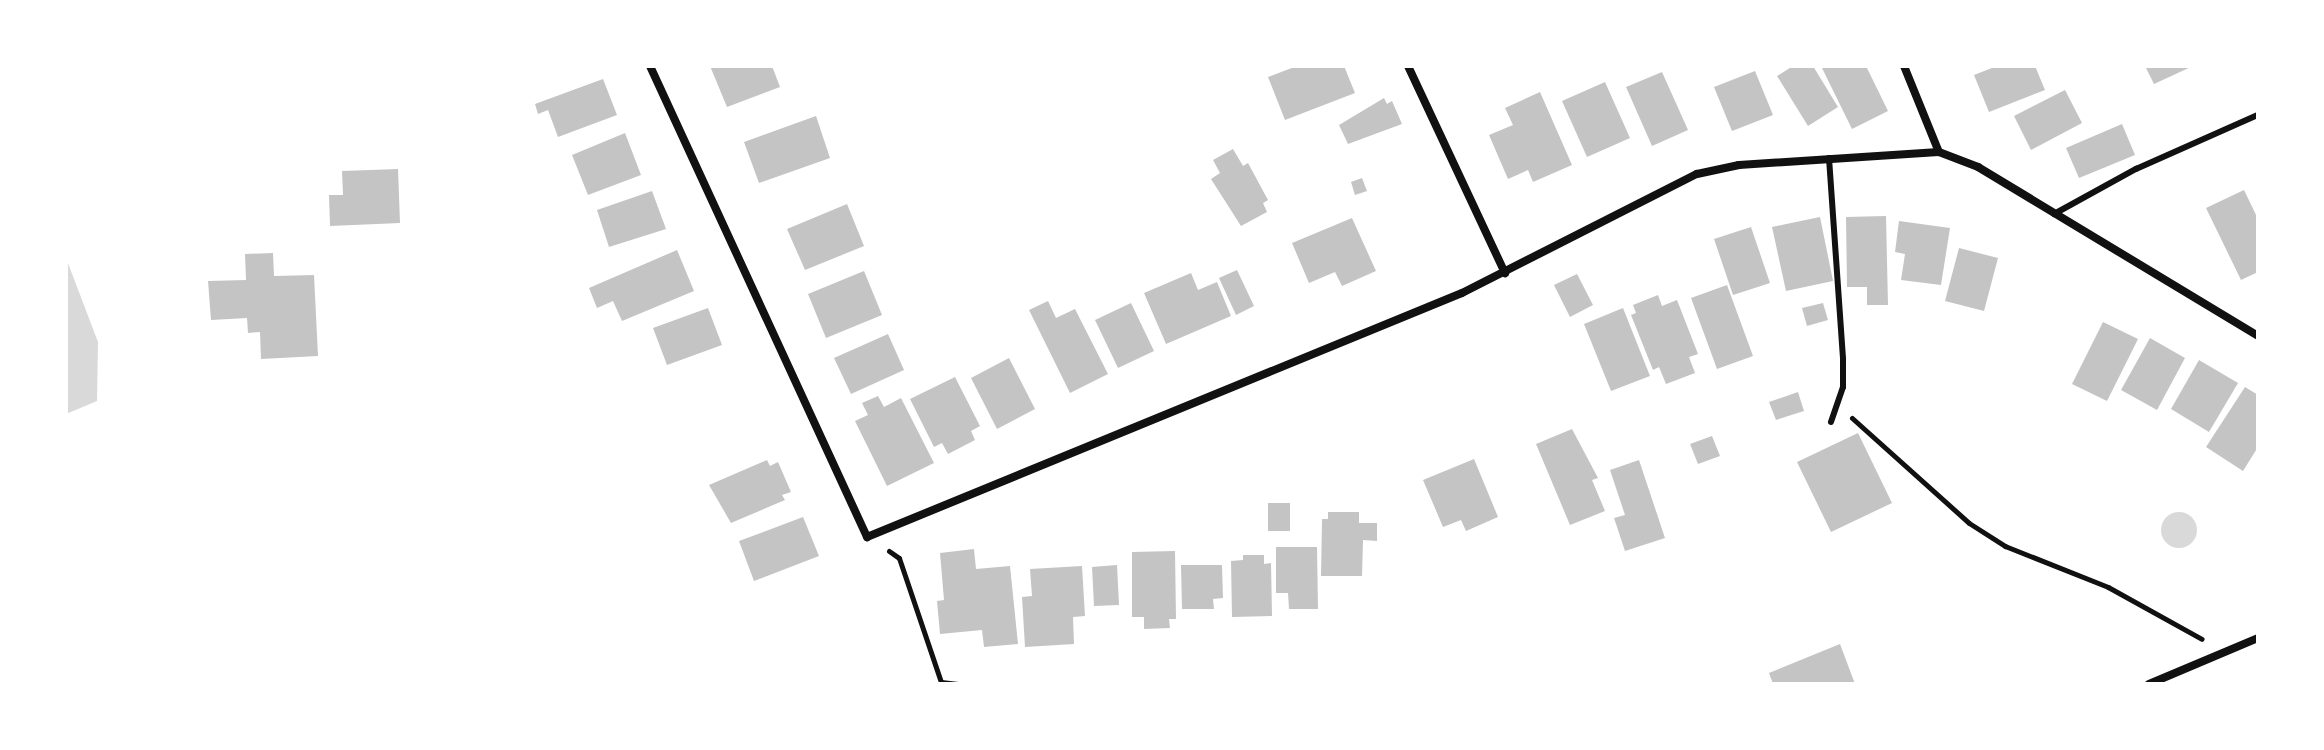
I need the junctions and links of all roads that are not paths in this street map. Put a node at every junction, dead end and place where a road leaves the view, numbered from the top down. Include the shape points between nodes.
1 (650, 66) edge
2 (1408, 66) edge
3 (1904, 66) edge
4 (2258, 115) edge
5 (1939, 152) junction
6 (1829, 158) junction
7 (2054, 214) junction
8 (1505, 273) junction
9 (2258, 336) edge
10 (1831, 422) dead end
11 (2258, 638) edge
12 (2149, 684) edge

1 - 8 street via 867,537
2 - 8 street
3 - 5 street
4 - 7 lane via 2136,169
5 - 6 street
5 - 7 street via 1978,167
6 - 8 street via 1709,170
6 - 10 lane via 1843,359 1838,408
7 - 9 street
11 - 12 street

